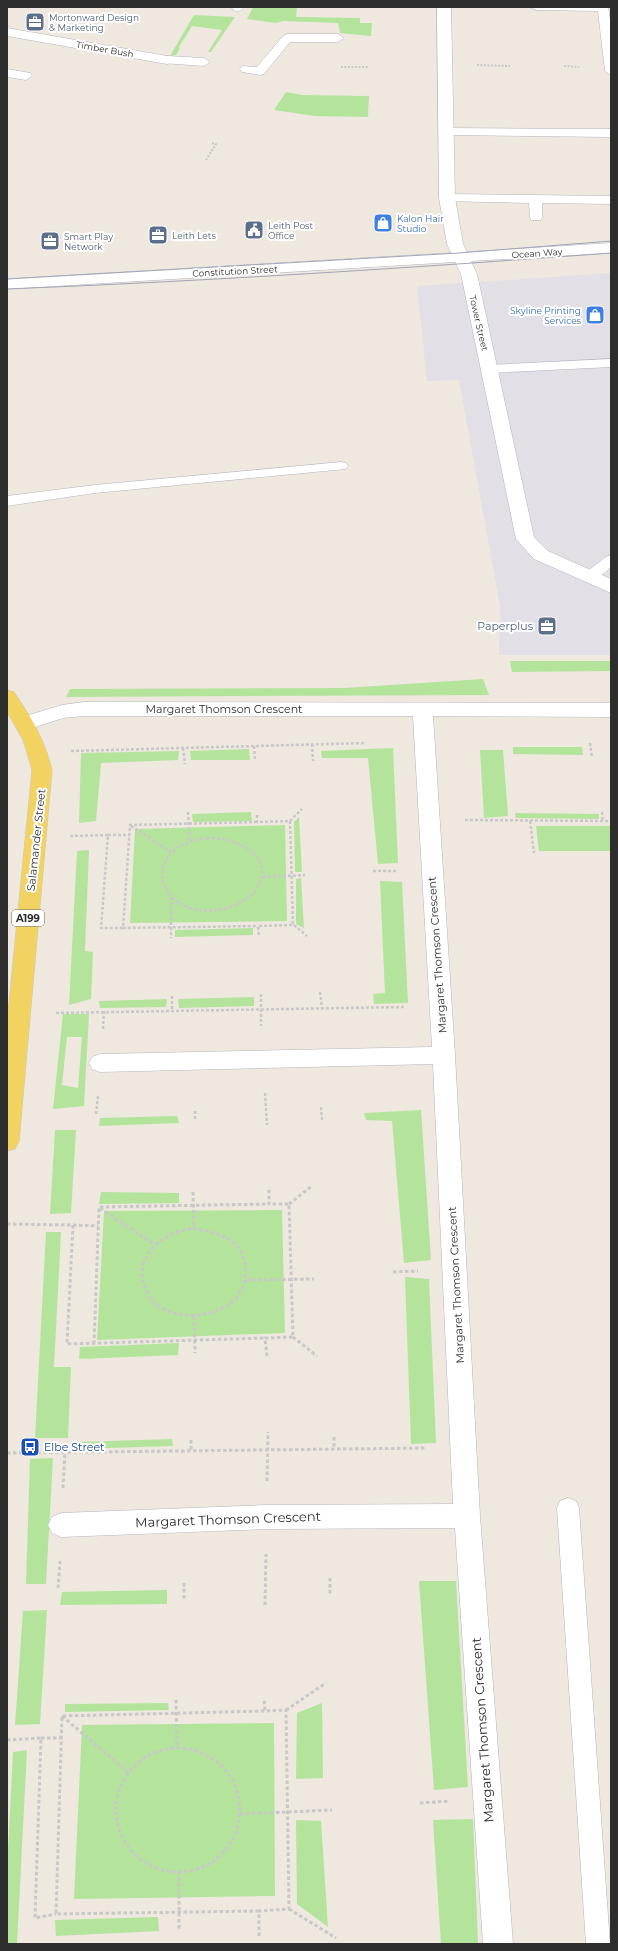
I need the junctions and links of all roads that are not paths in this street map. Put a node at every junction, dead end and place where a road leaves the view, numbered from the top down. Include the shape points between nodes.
1 (444, 7) edge
2 (536, 7) edge
3 (7, 32) edge
4 (338, 38) dead end
5 (168, 60) joint
6 (204, 62) dead end
7 (246, 69) dead end
8 (611, 71) edge
9 (7, 73) edge
10 (26, 76) dead end
11 (446, 132) junction
12 (611, 133) edge
13 (447, 198) junction
14 (535, 199) junction
15 (611, 200) edge
16 (536, 217) dead end
17 (611, 248) edge
18 (462, 258) junction
19 (7, 284) edge
20 (611, 363) edge
21 (490, 368) junction
22 (341, 466) dead end
23 (7, 501) edge
24 (611, 560) edge
25 (590, 576) junction
26 (611, 587) edge
27 (7, 697) edge
28 (423, 710) junction
29 (611, 710) edge
30 (26, 724) junction
31 (444, 1055) junction
32 (100, 1063) dead end
33 (10, 1084) edge
34 (7, 1142) edge
35 (568, 1508) dead end
36 (467, 1516) junction
37 (61, 1525) dead end
38 (498, 1944) edge
39 (598, 1944) edge

1 - 11 street, Tower Street
2 - 8 lane via 603,8
3 - 5 street, Timber Bush
4 - 7 lane via 287,38 260,71
5 - 6 lane, Timber Bush
9 - 10 lane
11 - 12 lane
11 - 13 street, Tower Street
13 - 14 lane
13 - 18 street, Tower Street via 455,244
14 - 15 lane
14 - 16 lane
17 - 18 street, Ocean Way
18 - 19 street, Constitution Street
18 - 21 street, Tower Street via 469,274
20 - 21 lane
21 - 25 street, Tower Street via 525,539 541,554
22 - 23 lane via 95,489
24 - 25 lane
25 - 26 street, Tower Street
27 - 30 main road, A199
28 - 29 street, Margaret Thomson Crescent
28 - 30 street, Margaret Thomson Crescent via 84,709 62,712
28 - 31 street, Margaret Thomson Crescent
30 - 33 main road, Salamander Street / A199 via 39,752 42,770
31 - 32 street
31 - 36 street, Margaret Thomson Crescent
33 - 34 main road, Salamander Street / A199
35 - 39 lane
36 - 37 street, Margaret Thomson Crescent via 267,1517
36 - 38 street, Margaret Thomson Crescent

